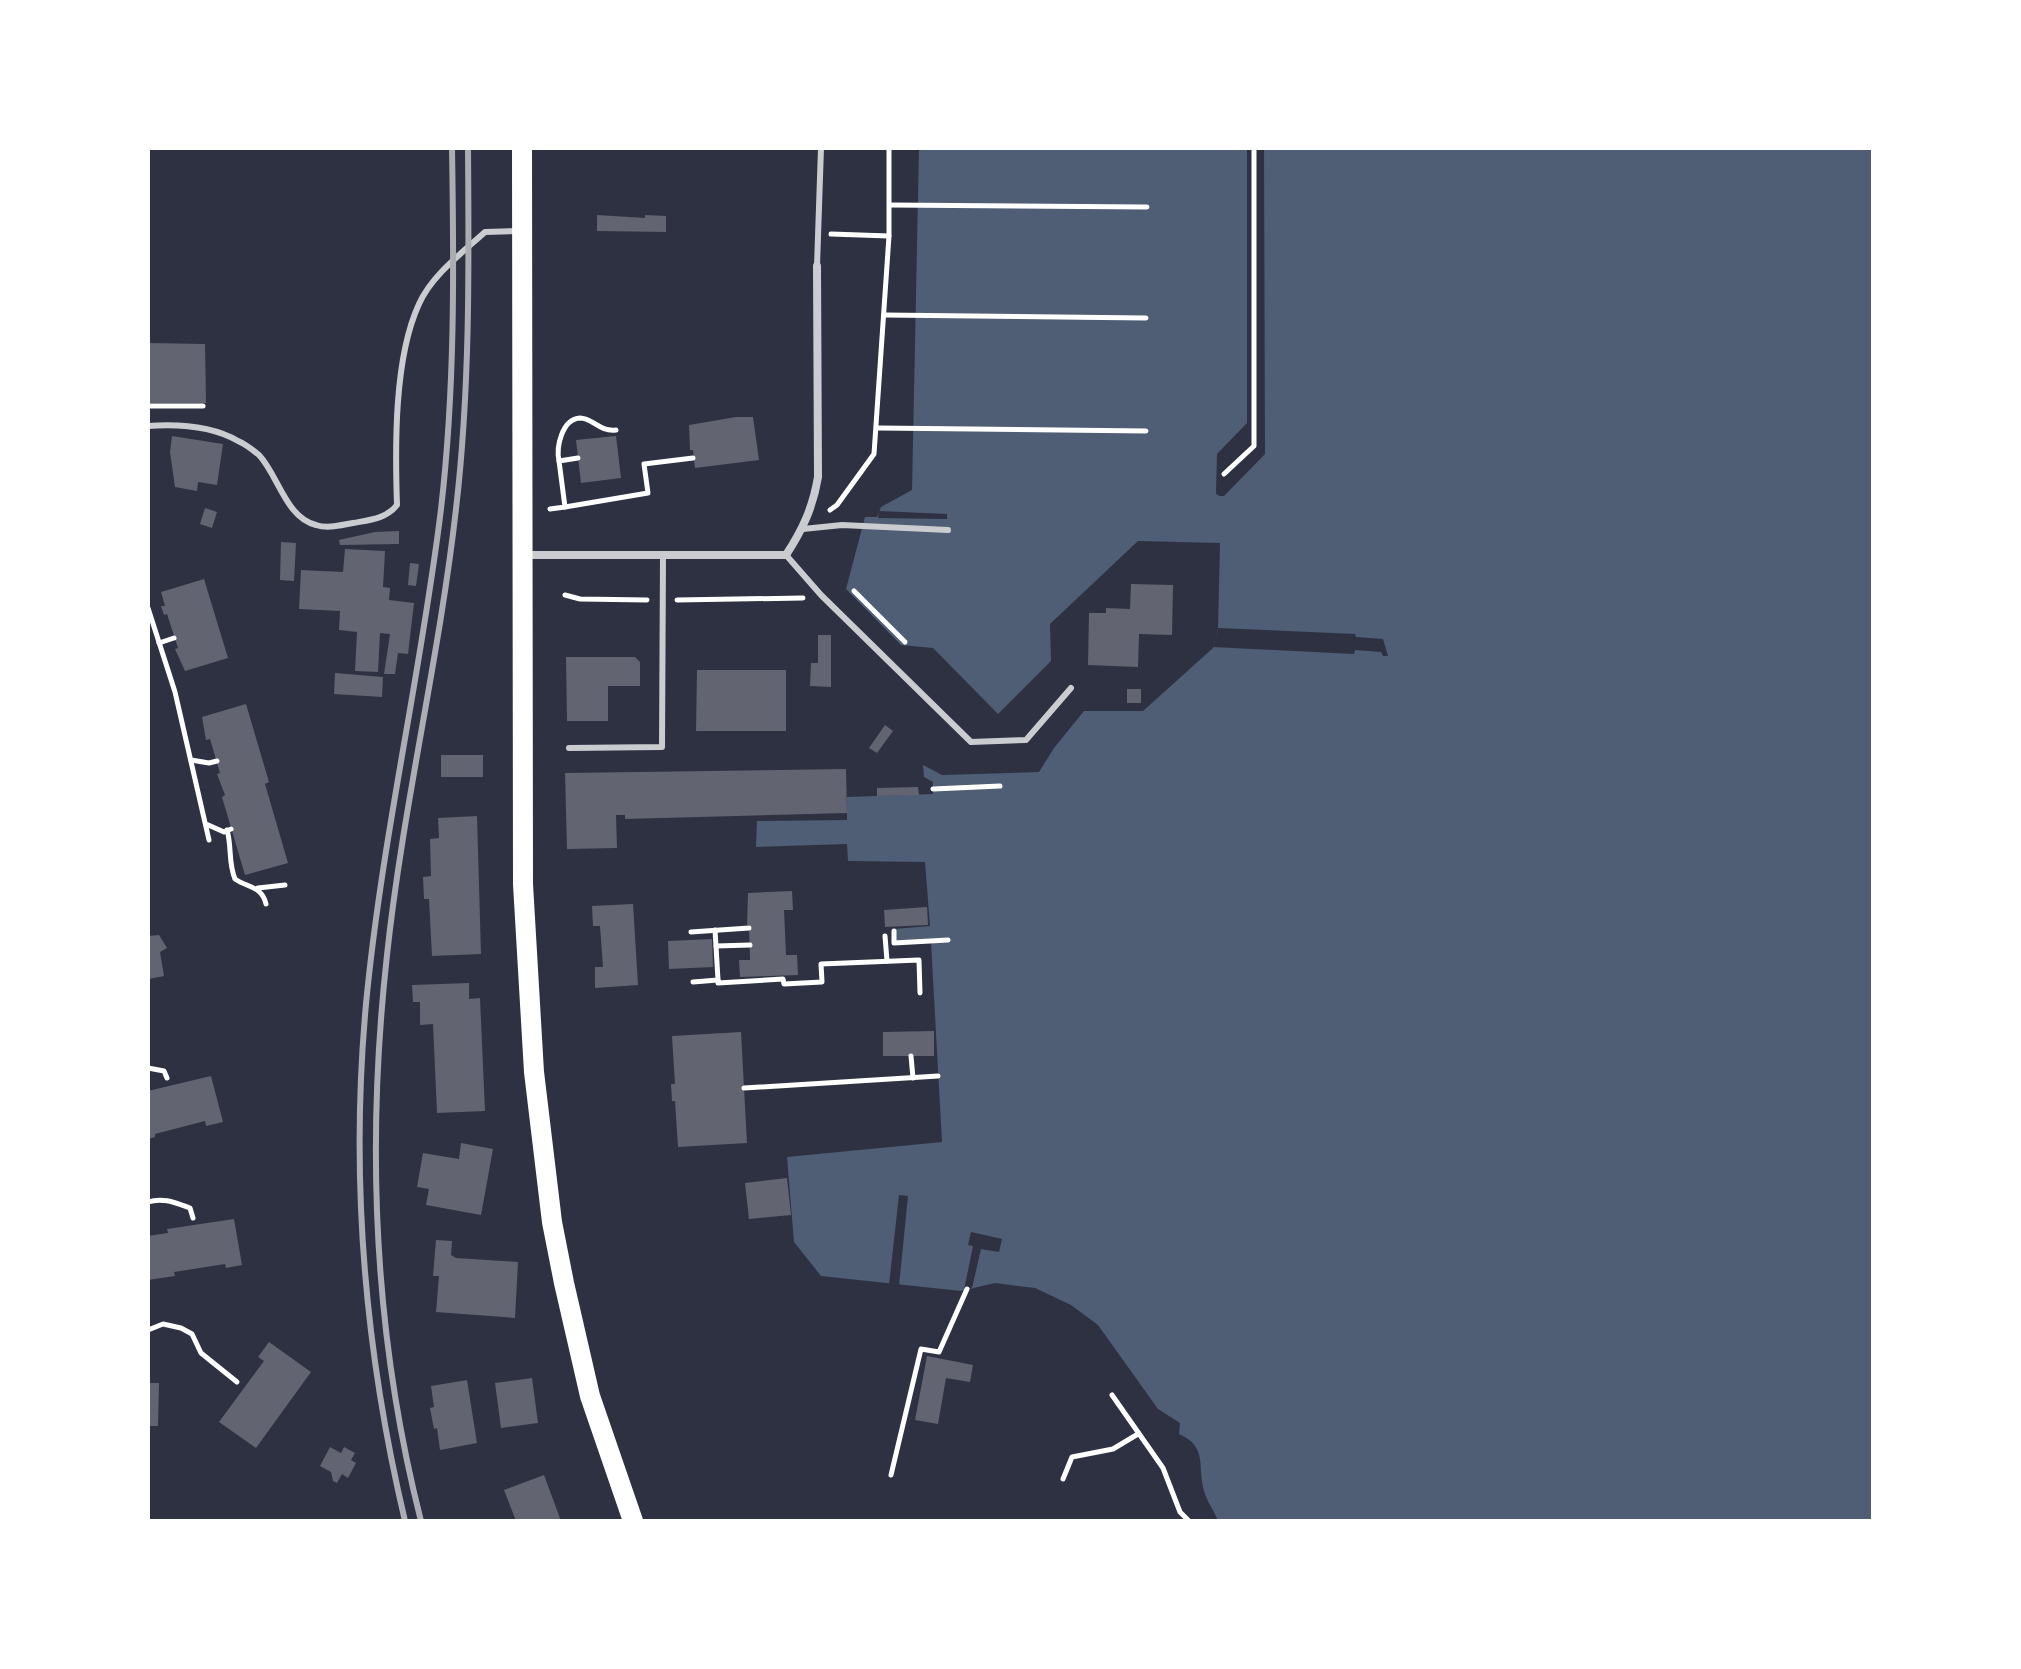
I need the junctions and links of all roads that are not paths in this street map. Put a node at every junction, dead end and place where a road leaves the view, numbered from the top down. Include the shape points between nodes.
1 (522, 148) edge
2 (821, 148) edge
3 (522, 231) junction
4 (817, 266) joint
5 (148, 426) edge
6 (803, 529) junction
7 (948, 530) dead end
8 (521, 555) junction
9 (663, 555) junction
10 (786, 555) junction
11 (1071, 688) dead end
12 (569, 748) dead end
13 (633, 1521) edge

1 - 3 main road
2 - 4 lane
3 - 5 lane via 485,232 438,275 419,303 403,353 397,505 384,516 333,526 307,522 258,455 240,441 199,428
3 - 8 main road
4 - 6 street via 818,477
6 - 7 lane via 842,525
6 - 10 street
8 - 9 street
8 - 13 main road via 523,884 536,1101 552,1222 590,1396
9 - 10 street
9 - 12 lane via 662,747
10 - 11 lane via 971,742 1026,740

